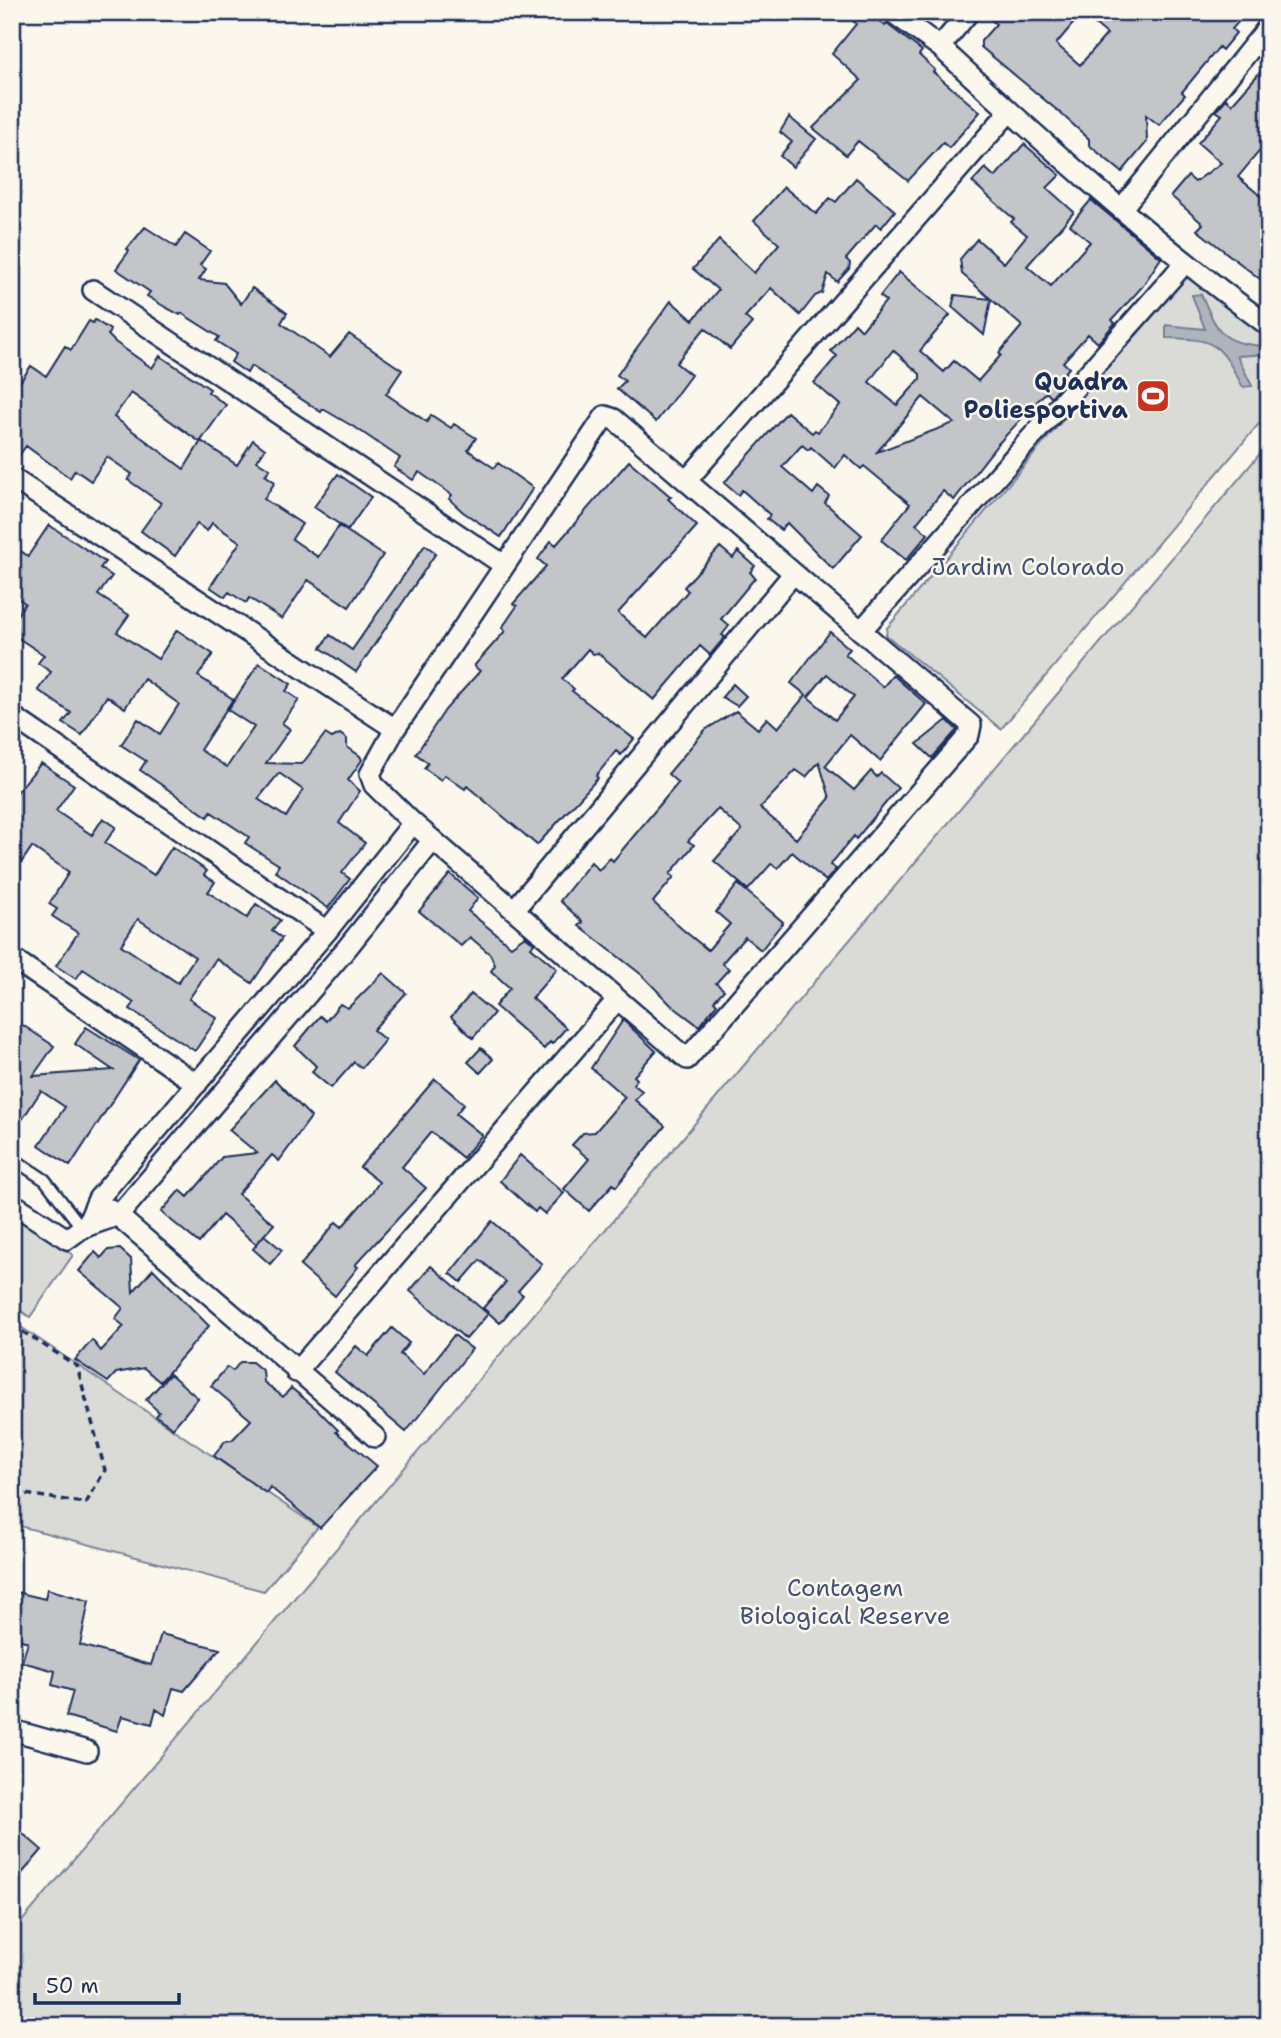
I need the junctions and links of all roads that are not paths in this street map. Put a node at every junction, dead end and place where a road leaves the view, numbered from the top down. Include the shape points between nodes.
1 (892, 12) edge
2 (969, 12) edge
3 (1269, 26) edge
4 (940, 47) junction
5 (1009, 112) junction
6 (1122, 208) junction
7 (1184, 264) junction
8 (93, 290) dead end
9 (1269, 326) edge
10 (12, 478) edge
11 (687, 480) junction
12 (504, 565) junction
13 (793, 574) junction
14 (861, 631) junction
15 (12, 716) edge
16 (395, 729) junction
17 (413, 823) junction
18 (433, 841) junction
19 (514, 910) junction
20 (327, 931) junction
21 (12, 958) edge
22 (276, 991) junction
23 (617, 1000) junction
24 (297, 1007) junction
25 (197, 1084) junction
26 (12, 1158) edge
27 (98, 1199) junction
28 (12, 1203) edge
29 (119, 1215) junction
30 (84, 1228) junction
31 (296, 1372) junction
32 (375, 1437) dead end
33 (12, 1730) edge
34 (87, 1751) dead end

1 - 4 street
2 - 4 street
3 - 6 street
4 - 5 street
5 - 6 street
5 - 11 street
6 - 7 street
7 - 9 street
7 - 14 street
8 - 12 street
10 - 16 street
11 - 12 street via 606,416
11 - 13 street
12 - 16 street
13 - 14 street
13 - 19 street
14 - 23 street via 967,718 969,734 687,1059
15 - 20 street
16 - 17 street via 372,766 371,779
17 - 18 street
17 - 20 street
18 - 19 street
18 - 24 street
19 - 23 street
20 - 22 street
21 - 25 street
22 - 24 street
22 - 25 street
23 - 31 street
24 - 29 street
25 - 27 street
26 - 30 lane via 45,1180
27 - 29 street
27 - 30 street
28 - 30 street via 66,1239
29 - 30 street
29 - 31 street
31 - 32 street
33 - 34 street

